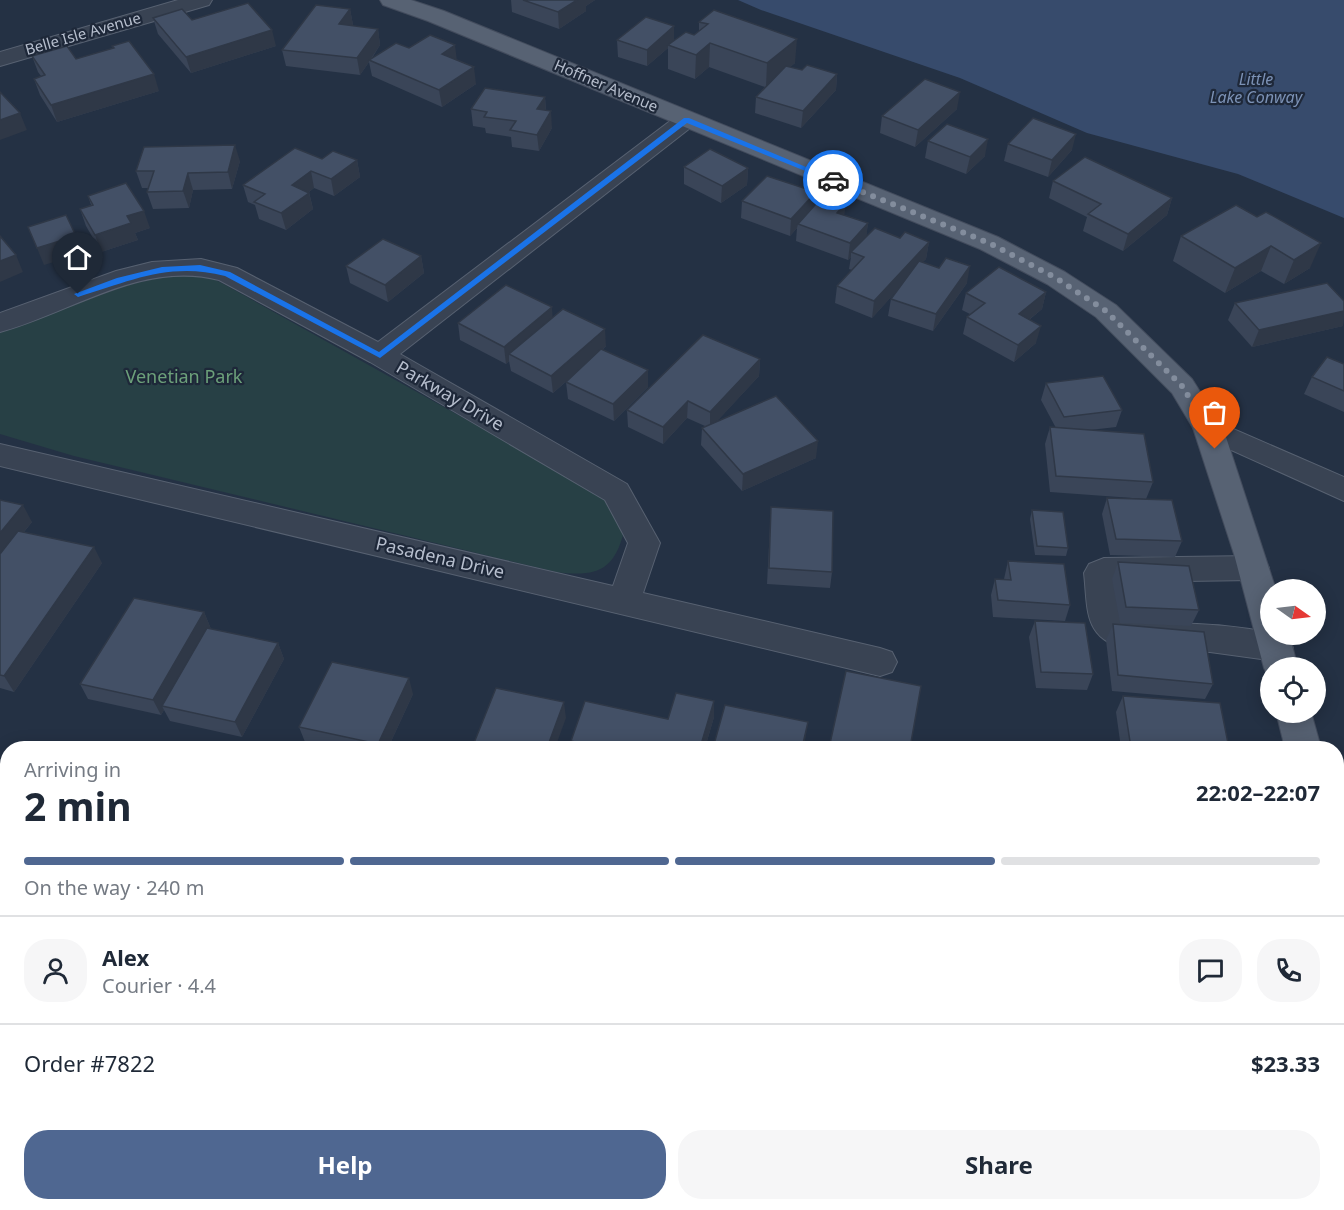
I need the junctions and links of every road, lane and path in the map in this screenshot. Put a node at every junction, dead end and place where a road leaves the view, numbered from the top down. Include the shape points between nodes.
1 (201, 0) edge
2 (391, 0) edge
3 (0, 58) edge
4 (686, 120) junction
5 (0, 323) edge
6 (380, 356) junction
7 (1208, 428) junction
8 (0, 455) edge
9 (1344, 490) edge
10 (1253, 568) junction
11 (1260, 592) edge
12 (624, 602) junction
13 (1260, 644) edge
14 (880, 662) dead end
15 (1296, 723) edge
16 (1301, 741) edge

1 - 3 street, Belle Isle Avenue
2 - 4 main road, Hoffner Avenue
4 - 6 street
4 - 7 main road, Hoffner Avenue via 989,243 1056,278 1106,311 1143,345 1182,386
5 - 6 street, Parkway Drive via 117,280 200,267 228,274
6 - 12 street, Parkway Drive via 616,492 644,543
7 - 9 street
7 - 10 main road, Hoffner Avenue
8 - 12 street, Pasadena Drive
10 - 11 main road, Hoffner Avenue
10 - 13 street via 1100,573 1107,624 1113,630 1132,636
12 - 14 street, Pasadena Drive
15 - 16 main road

